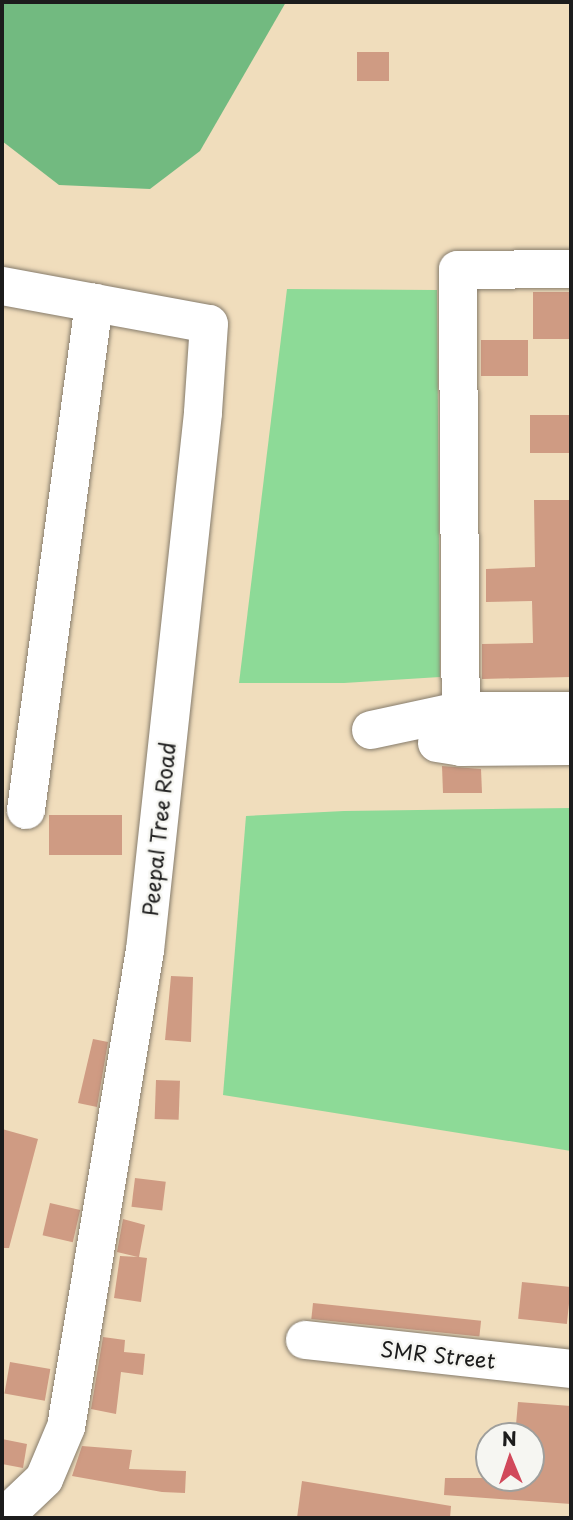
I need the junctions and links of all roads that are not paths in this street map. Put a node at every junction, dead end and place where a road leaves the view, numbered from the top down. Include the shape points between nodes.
1 (571, 269) edge
2 (2, 286) edge
3 (94, 303) junction
4 (571, 711) edge
5 (461, 729) junction
6 (571, 746) edge
7 (26, 810) dead end
8 (305, 1340) dead end
9 (571, 1369) edge
10 (3, 1518) edge

1 - 5 street via 458,270
2 - 3 street, Peepal Tree Road
3 - 7 street
3 - 10 street, Peepal Tree Road via 209,324 203,413 145,950 65,1427 44,1479
4 - 5 street
5 - 6 street
8 - 9 street, SMR Street

